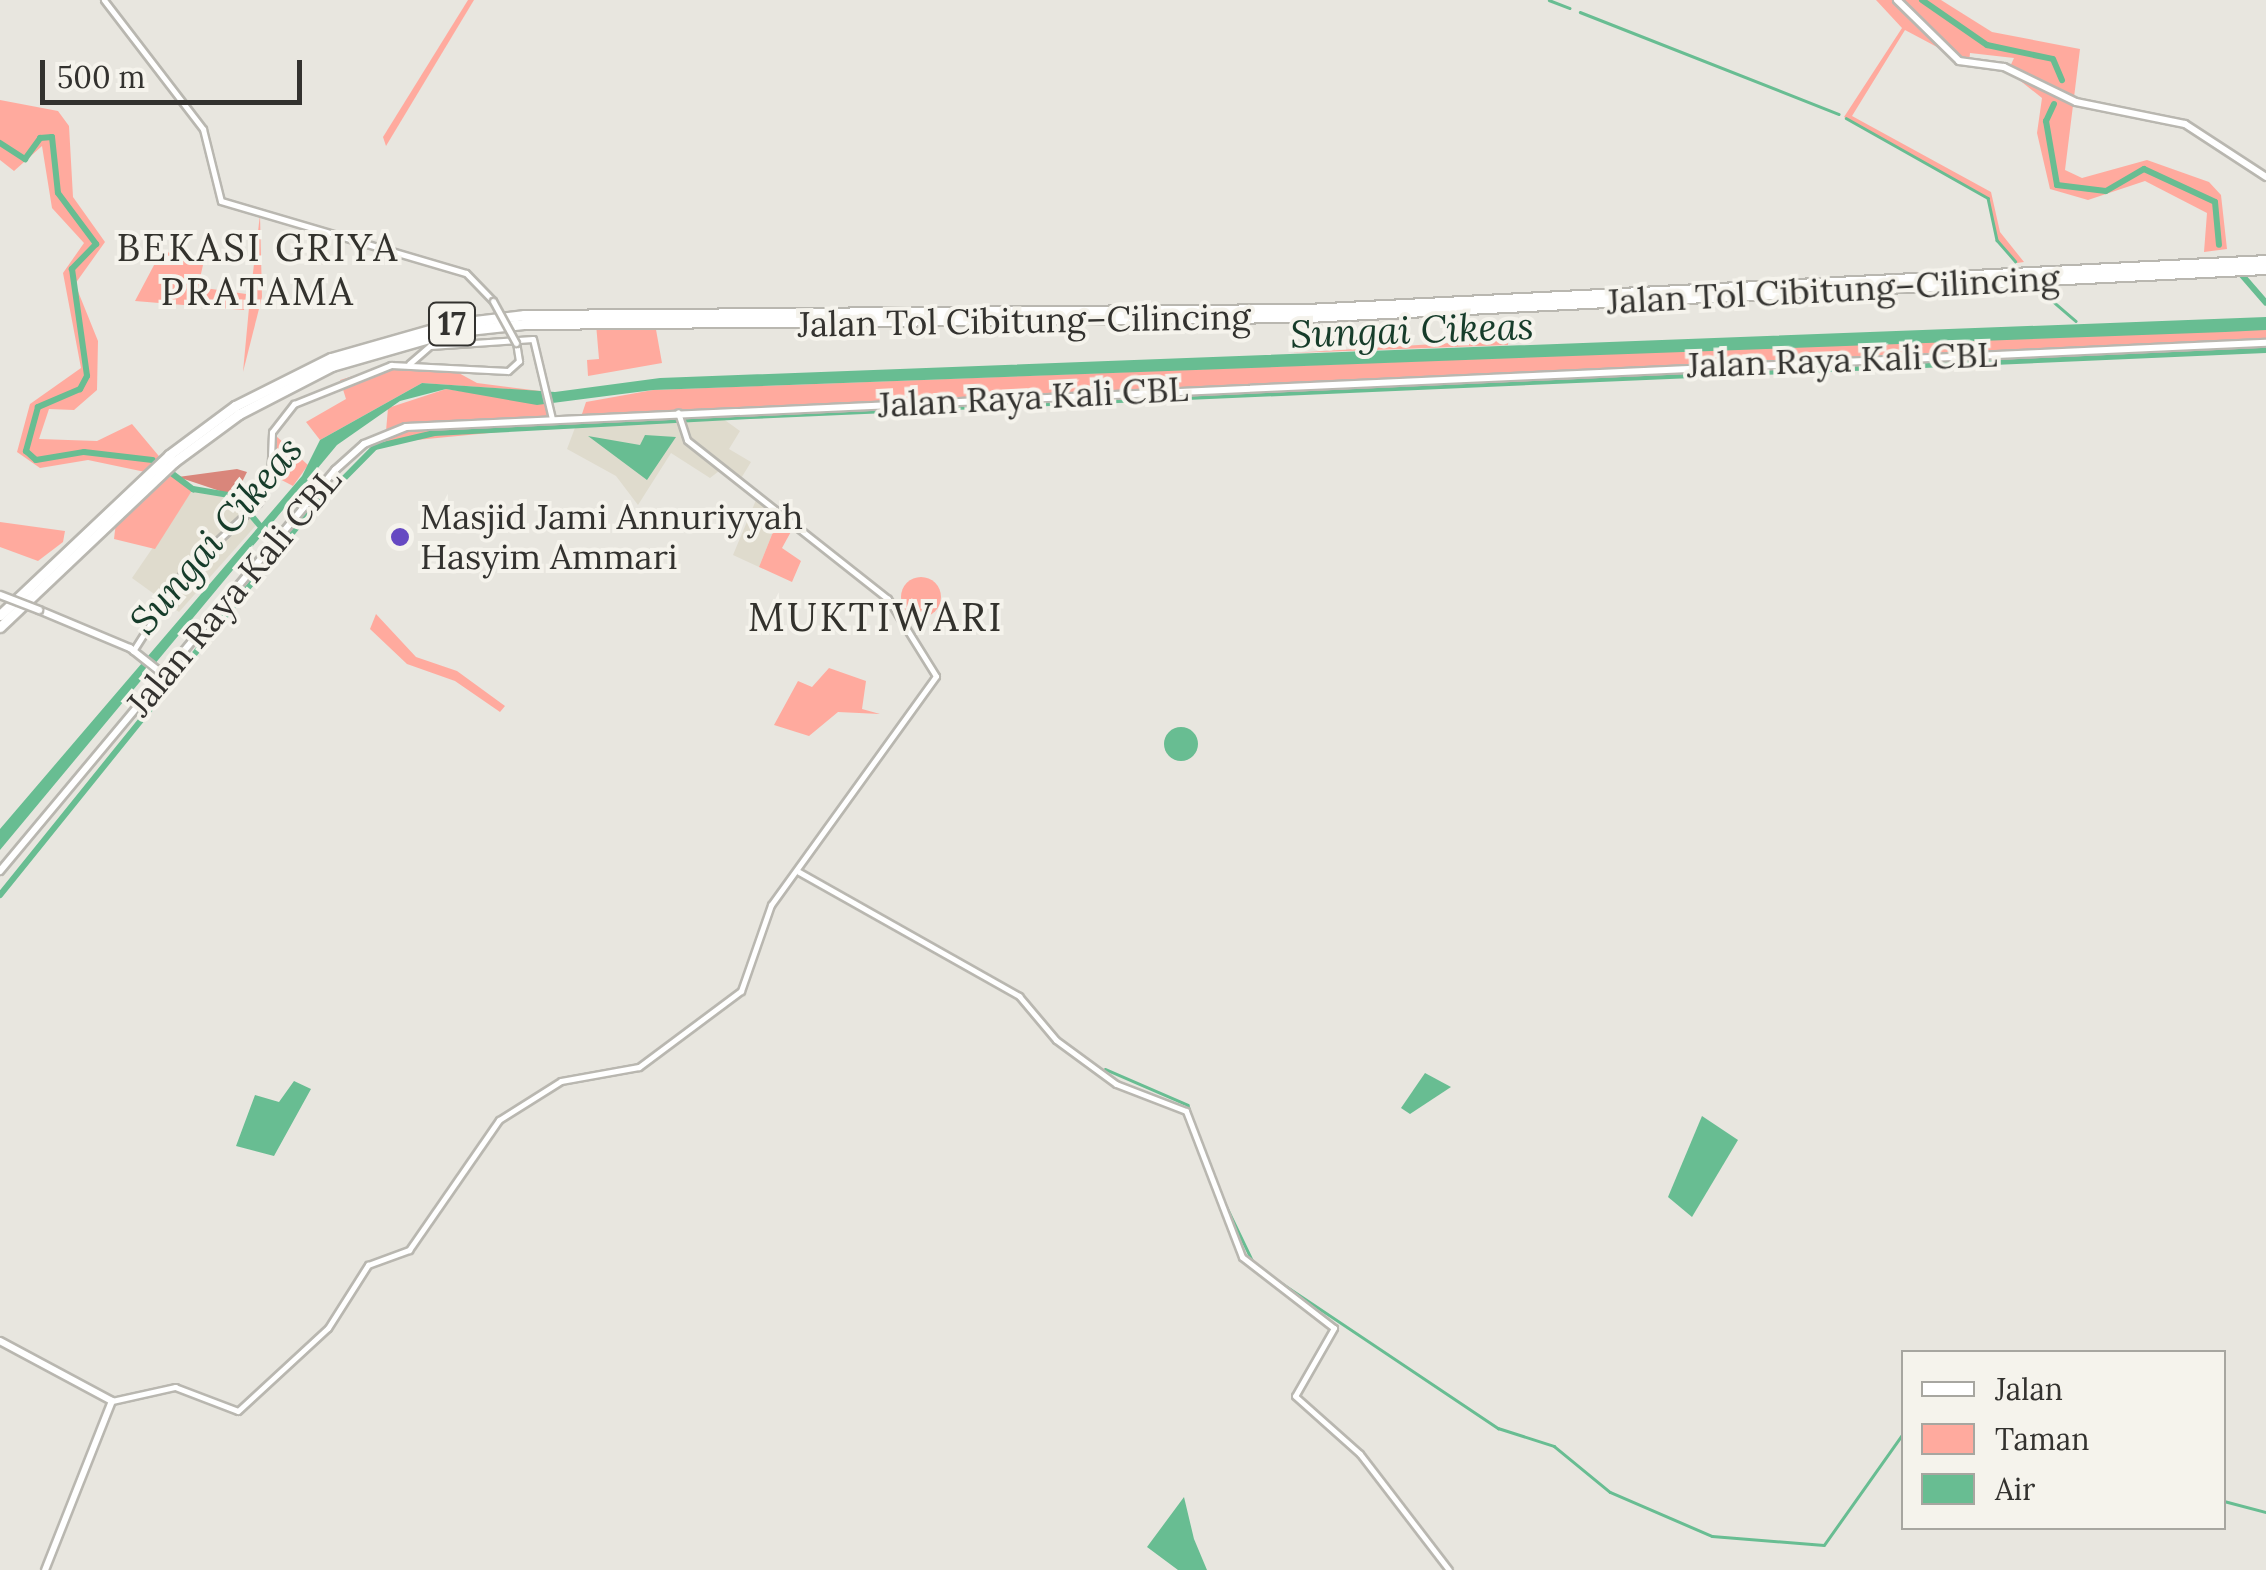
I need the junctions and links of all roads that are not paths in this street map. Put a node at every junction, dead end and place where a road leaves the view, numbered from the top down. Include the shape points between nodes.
1 (104, 0) edge
2 (1897, 0) edge
3 (2266, 177) edge
4 (2266, 260) edge
5 (2266, 269) edge
6 (767, 318) junction
7 (2266, 343) edge
8 (420, 348) junction
9 (408, 364) junction
10 (430, 364) junction
11 (552, 419) junction
12 (678, 419) junction
13 (106, 520) junction
14 (0, 595) edge
15 (0, 615) edge
16 (0, 627) edge
17 (137, 653) junction
18 (161, 673) junction
19 (0, 871) edge
20 (799, 872) junction
21 (0, 1341) edge
22 (112, 1401) junction
23 (45, 1570) edge
24 (1449, 1570) edge

1 - 10 street, bridge via 203,129 221,201 466,273 493,301 519,361 508,371
2 - 3 main road via 1959,61 2004,67 2066,99 2185,124
4 - 6 highway, Jalan Tol Cibitung–Cilincing / 17 via 1307,309
5 - 6 highway, Jalan Tol Cibitung–Cilincing / 17 via 1306,317
6 - 13 highway, Jalan Tol Cibitung–Cilincing / 17 via 524,324 393,344 279,390 172,459
7 - 12 main road, Jalan Raya Kali CBL
8 - 9 street
8 - 10 street
8 - 11 street via 525,336 539,349
9 - 10 street
9 - 17 street via 348,376 294,404 272,432 270,482 258,504 182,574
11 - 12 main road, Jalan Raya Kali CBL
11 - 18 main road, Jalan Raya Kali CBL via 406,427 364,444
12 - 20 street via 888,599 937,671
13 - 15 highway, Jalan Tol Cibitung–Cilincing / 17
13 - 16 highway, Jalan Tol Cibitung–Cilincing / 17
14 - 17 main road, bridge
17 - 18 main road
18 - 19 main road, Jalan Raya Kali CBL
20 - 22 street via 769,910 741,991 639,1067 561,1080 499,1120 409,1250 368,1265 328,1328 244,1407 171,1386
20 - 24 street via 1019,996 1056,1040 1118,1085 1186,1111 1242,1257 1334,1328 1295,1396 1360,1454
21 - 22 main road
22 - 23 main road

